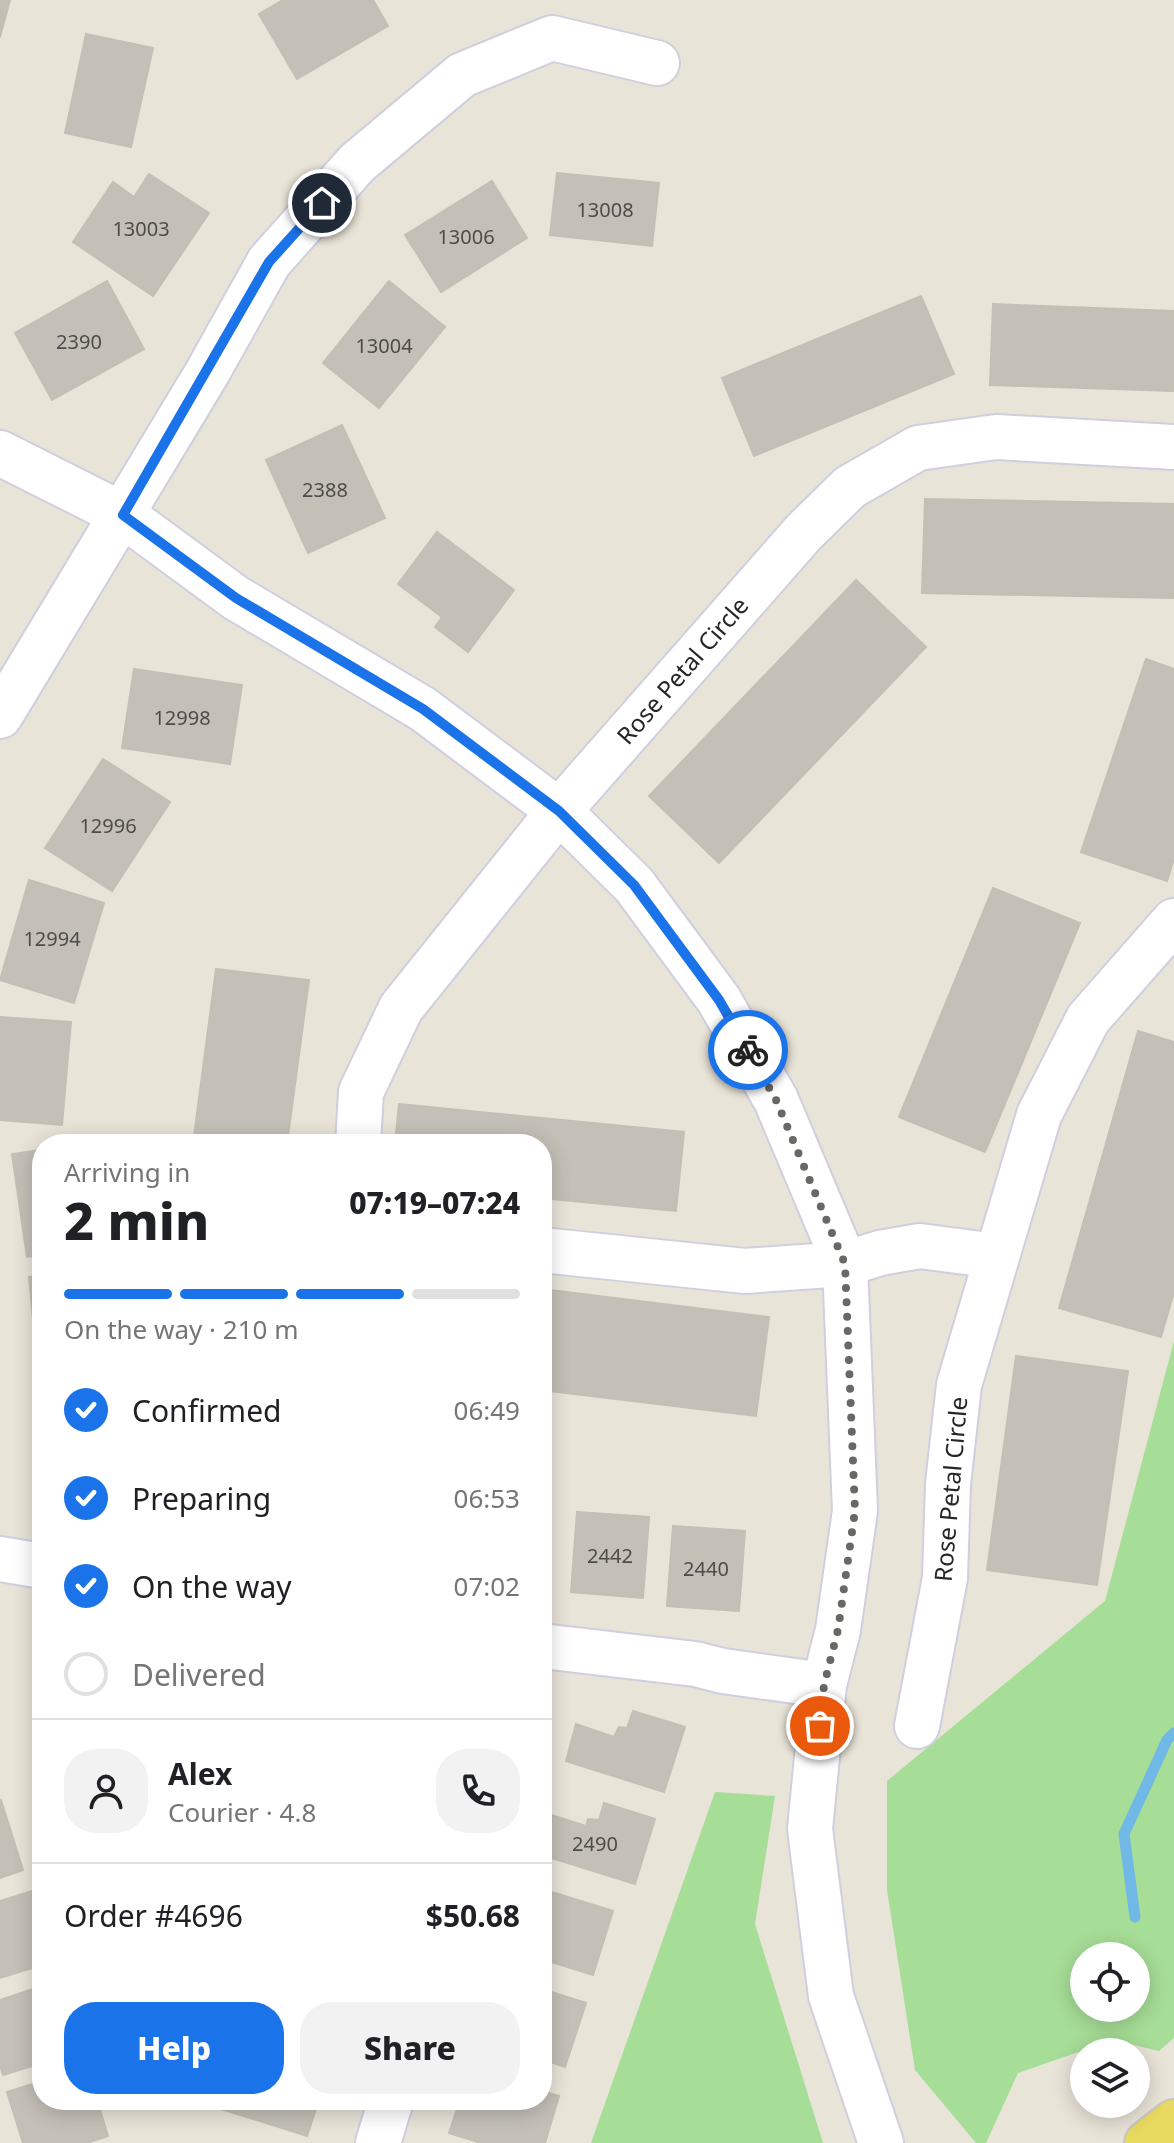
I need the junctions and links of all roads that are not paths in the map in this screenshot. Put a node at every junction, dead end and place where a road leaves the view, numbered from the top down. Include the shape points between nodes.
1 (657, 63) dead end
2 (1174, 447) edge
3 (0, 453) edge
4 (123, 515) junction
5 (0, 716) edge
6 (559, 811) junction
7 (1174, 921) edge
8 (359, 1134) edge
9 (552, 1251) edge
10 (996, 1256) junction
11 (845, 1264) junction
12 (0, 1559) edge
13 (32, 1564) edge
14 (552, 1647) edge
15 (824, 1685) junction
16 (917, 1726) dead end
17 (388, 2110) edge
18 (1174, 2122) edge
19 (378, 2143) edge
20 (881, 2143) edge
21 (1147, 2143) edge

1 - 4 street via 552,38 462,75 357,163 269,262
2 - 6 street, Rose Petal Circle via 996,437 918,448 850,487 804,532
3 - 4 street
4 - 5 street
4 - 6 street via 236,598 423,709
6 - 8 street, Rose Petal Circle via 401,1008 361,1092
6 - 11 street via 634,885 719,1000 776,1100
7 - 10 street, Rose Petal Circle via 1088,1019 1039,1115
9 - 11 street via 745,1271
10 - 11 street via 920,1246
10 - 16 street, Rose Petal Circle via 959,1385 945,1578
11 - 15 street via 855,1511 838,1630
12 - 13 street
14 - 15 street
15 - 20 street via 810,1829 823,1936 831,1996
17 - 19 street
18 - 21 main road

